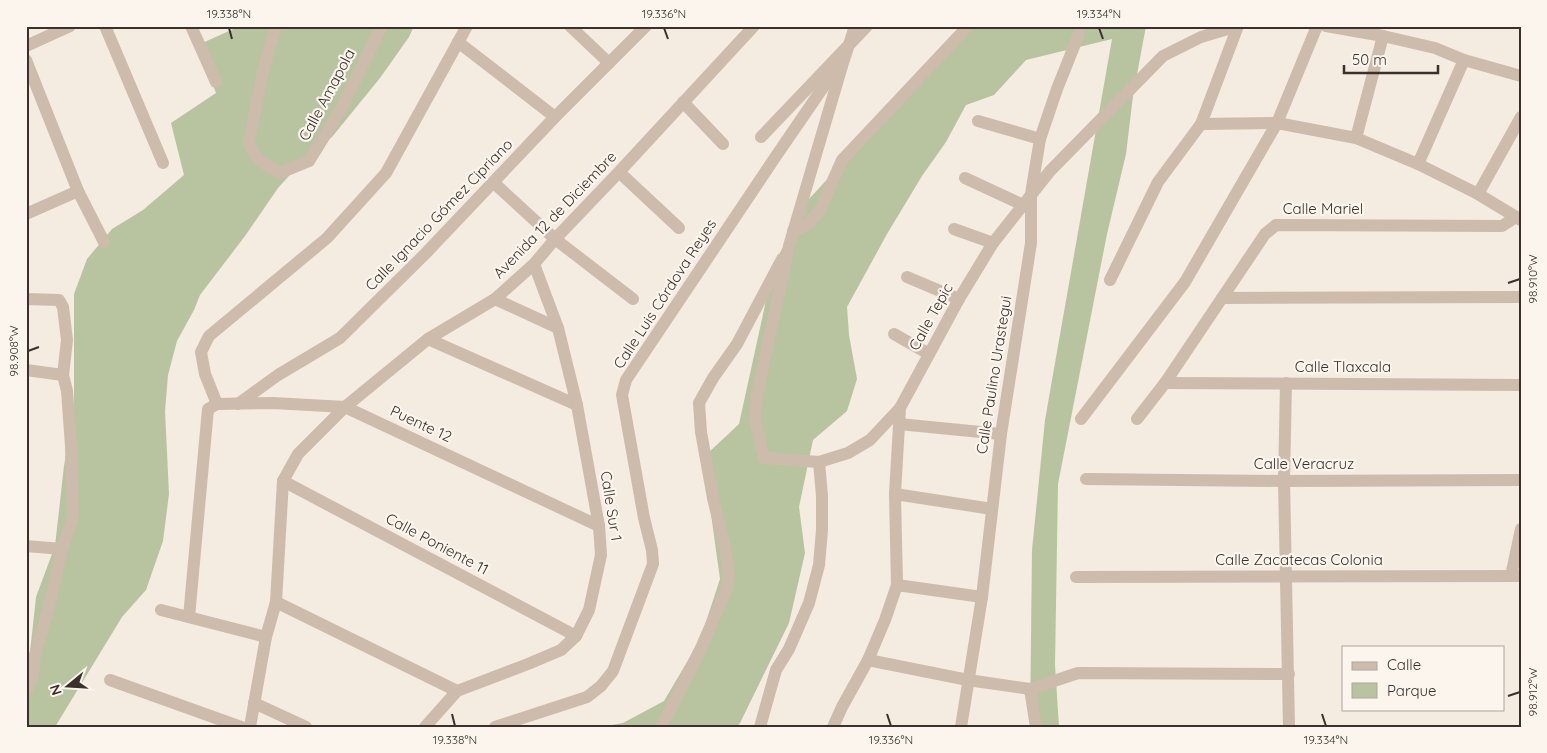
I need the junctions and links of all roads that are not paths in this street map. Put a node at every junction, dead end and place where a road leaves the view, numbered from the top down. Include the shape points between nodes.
1 (70, 26) edge
2 (105, 26) edge
3 (191, 26) edge
4 (276, 26) edge
5 (382, 26) edge
6 (467, 26) edge
7 (570, 26) edge
8 (646, 26) edge
9 (754, 26) edge
10 (855, 26) edge
11 (867, 26) edge
12 (968, 26) edge
13 (1238, 26) edge
14 (1317, 26) edge
15 (1326, 26) edge
16 (1200, 32) edge
17 (1079, 34) dead end
18 (1383, 36) junction
19 (458, 42) junction
20 (850, 45) junction
21 (26, 46) edge
22 (26, 60) edge
23 (1464, 60) junction
24 (609, 63) junction
25 (837, 63) junction
26 (1521, 76) edge
27 (216, 82) dead end
28 (683, 102) junction
29 (1521, 117) edge
30 (555, 118) junction
31 (978, 121) dead end
32 (1277, 123) junction
33 (1202, 124) junction
34 (761, 137) dead end
35 (1356, 138) junction
36 (1040, 139) junction
37 (723, 144) dead end
38 (163, 163) dead end
39 (1418, 164) junction
40 (619, 172) junction
41 (965, 178) dead end
42 (494, 183) junction
43 (78, 192) junction
44 (1031, 194) junction
45 (1478, 194) junction
46 (1023, 205) junction
47 (26, 214) edge
48 (1518, 219) edge
49 (679, 228) dead end
50 (954, 229) dead end
51 (793, 231) junction
52 (555, 239) junction
53 (104, 242) dead end
54 (993, 243) junction
55 (789, 246) junction
56 (534, 264) junction
57 (907, 277) dead end
58 (1110, 280) dead end
59 (1521, 297) edge
60 (27, 298) edge
61 (1222, 298) junction
62 (495, 299) junction
63 (633, 299) dead end
64 (959, 299) junction
65 (558, 328) junction
66 (894, 334) dead end
67 (428, 339) junction
68 (929, 354) junction
69 (26, 370) edge
70 (63, 375) junction
71 (1165, 383) junction
72 (1286, 383) junction
73 (1521, 385) edge
74 (217, 404) junction
75 (238, 404) junction
76 (577, 406) junction
77 (345, 407) junction
78 (900, 408) junction
79 (1081, 419) dead end
80 (1137, 419) dead end
81 (899, 424) junction
82 (1001, 434) junction
83 (813, 462) junction
84 (1086, 479) dead end
85 (1521, 480) edge
86 (282, 481) junction
87 (1284, 481) junction
88 (895, 494) junction
89 (992, 509) junction
90 (599, 526) junction
91 (1521, 529) edge
92 (26, 546) edge
93 (62, 549) junction
94 (1286, 576) junction
95 (1516, 576) edge
96 (1076, 577) dead end
97 (897, 585) junction
98 (982, 597) junction
99 (276, 602) junction
100 (161, 610) dead end
101 (188, 617) junction
102 (266, 636) junction
103 (576, 636) junction
104 (868, 660) junction
105 (1289, 674) junction
106 (110, 680) dead end
107 (968, 680) junction
108 (1030, 689) junction
109 (26, 691) edge
110 (457, 691) junction
111 (254, 703) junction
112 (241, 727) edge
113 (250, 727) edge
114 (306, 727) edge
115 (425, 727) edge
116 (495, 727) edge
117 (661, 727) edge
118 (760, 727) edge
119 (833, 727) edge
120 (961, 727) edge
121 (1036, 727) edge
122 (1289, 727) edge

1 - 21 street
2 - 38 street
3 - 27 street
4 - 5 street, Calle Amapola via 249,142 251,150 264,164 280,173 309,161 341,109
6 - 19 street
7 - 24 street
8 - 24 street, Calle Ignacio Gómez Cipriano
9 - 28 street, Avenida 12 de Diciembre
10 - 20 street
11 - 20 street
12 - 51 street via 842,160 820,210 808,224
13 - 16 street, Calle Tepic
13 - 33 street
14 - 32 street
15 - 18 street
16 - 44 street, Calle Tepic via 1163,56
17 - 36 street, Calle Paulino Urastegui
18 - 23 street via 1435,48
18 - 35 street
19 - 30 street
19 - 74 street via 386,173 327,238 209,336 201,352 205,374
20 - 25 street
22 - 43 street
23 - 26 street
23 - 39 street
24 - 30 street, Calle Ignacio Gómez Cipriano
25 - 34 street
25 - 51 street
25 - 116 street, Calle Luis Córdova Reyes via 626,380 622,395 653,564 613,671 587,697
28 - 37 street
28 - 40 street, Avenida 12 de Diciembre
29 - 45 street
30 - 42 street, Calle Ignacio Gómez Cipriano
31 - 36 street
32 - 33 street
32 - 35 street
32 - 79 street via 1185,282
33 - 58 street via 1158,182
35 - 39 street
36 - 44 street, Calle Paulino Urastegui
39 - 45 street
40 - 49 street
40 - 52 street, Avenida 12 de Diciembre
41 - 46 street
42 - 52 street
42 - 75 street, Calle Ignacio Gómez Cipriano via 340,338 278,375
43 - 47 street
43 - 53 street
44 - 46 street, Calle Tepic
44 - 82 street, Calle Paulino Urastegui via 1031,243
45 - 48 street
46 - 54 street, Calle Tepic
48 - 61 street, Calle Mariel via 1502,226 1276,225 1265,234
50 - 54 street
51 - 55 street
52 - 56 street, Avenida 12 de Diciembre
52 - 63 street
54 - 64 street, Calle Tepic
55 - 83 street via 757,394 755,420 764,458
55 - 117 street via 737,344 699,403 701,432 729,575 726,590 701,648
56 - 62 street, Avenida 12 de Diciembre
56 - 65 street, Calle Sur 1
57 - 64 street
59 - 61 street
60 - 70 street via 59,300 63,308 67,340
61 - 71 street, Calle Mariel
62 - 65 street
62 - 67 street, Avenida 12 de Diciembre
64 - 68 street, Calle Tepic
65 - 76 street, Calle Sur 1
66 - 68 street
67 - 76 street
67 - 77 street, Avenida 12 de Diciembre
68 - 78 street, Calle Tepic
69 - 70 street
70 - 93 street via 69,418 73,517
71 - 72 street, Calle Tlaxcala
71 - 80 street, Calle Mariel
72 - 73 street, Calle Tlaxcala
72 - 87 street
74 - 75 street, Puente 12
74 - 101 street via 208,409
75 - 77 street, Puente 12
76 - 90 street, Calle Sur 1
77 - 86 street, Avenida 12 de Diciembre via 298,454
77 - 90 street, Puente 12
78 - 81 street, Calle Tepic
78 - 83 street via 870,440 848,453
81 - 82 street
81 - 88 street, Calle Tepic
82 - 89 street, Calle Paulino Urastegui
83 - 118 street via 822,496 819,565 809,603 776,670
84 - 87 street, Calle Veracruz
85 - 87 street, Calle Veracruz
86 - 99 street, Avenida 12 de Diciembre
86 - 103 street, Calle Poniente 11
87 - 94 street
88 - 89 street
88 - 97 street, Calle Tepic
89 - 98 street, Calle Paulino Urastegui
90 - 103 street, Calle Sur 1 via 601,555 589,610
91 - 95 street
92 - 93 street
93 - 109 street via 35,656 33,676
94 - 95 street, Calle Zacatecas Colonia
94 - 96 street, Calle Zacatecas Colonia
94 - 105 street
97 - 98 street
97 - 104 street, Calle Tepic
98 - 107 street, Calle Paulino Urastegui
99 - 102 street, Avenida 12 de Diciembre
99 - 110 street
100 - 101 street
101 - 102 street
102 - 111 street, Avenida 12 de Diciembre
103 - 110 street, Calle Sur 1 via 561,650
104 - 107 street
104 - 119 street, Calle Tepic
105 - 108 street via 1078,674
105 - 122 street
106 - 112 street
107 - 108 street
107 - 120 street, Calle Paulino Urastegui
108 - 121 street
110 - 115 street, Calle Sur 1
111 - 113 street, Avenida 12 de Diciembre
111 - 114 street

